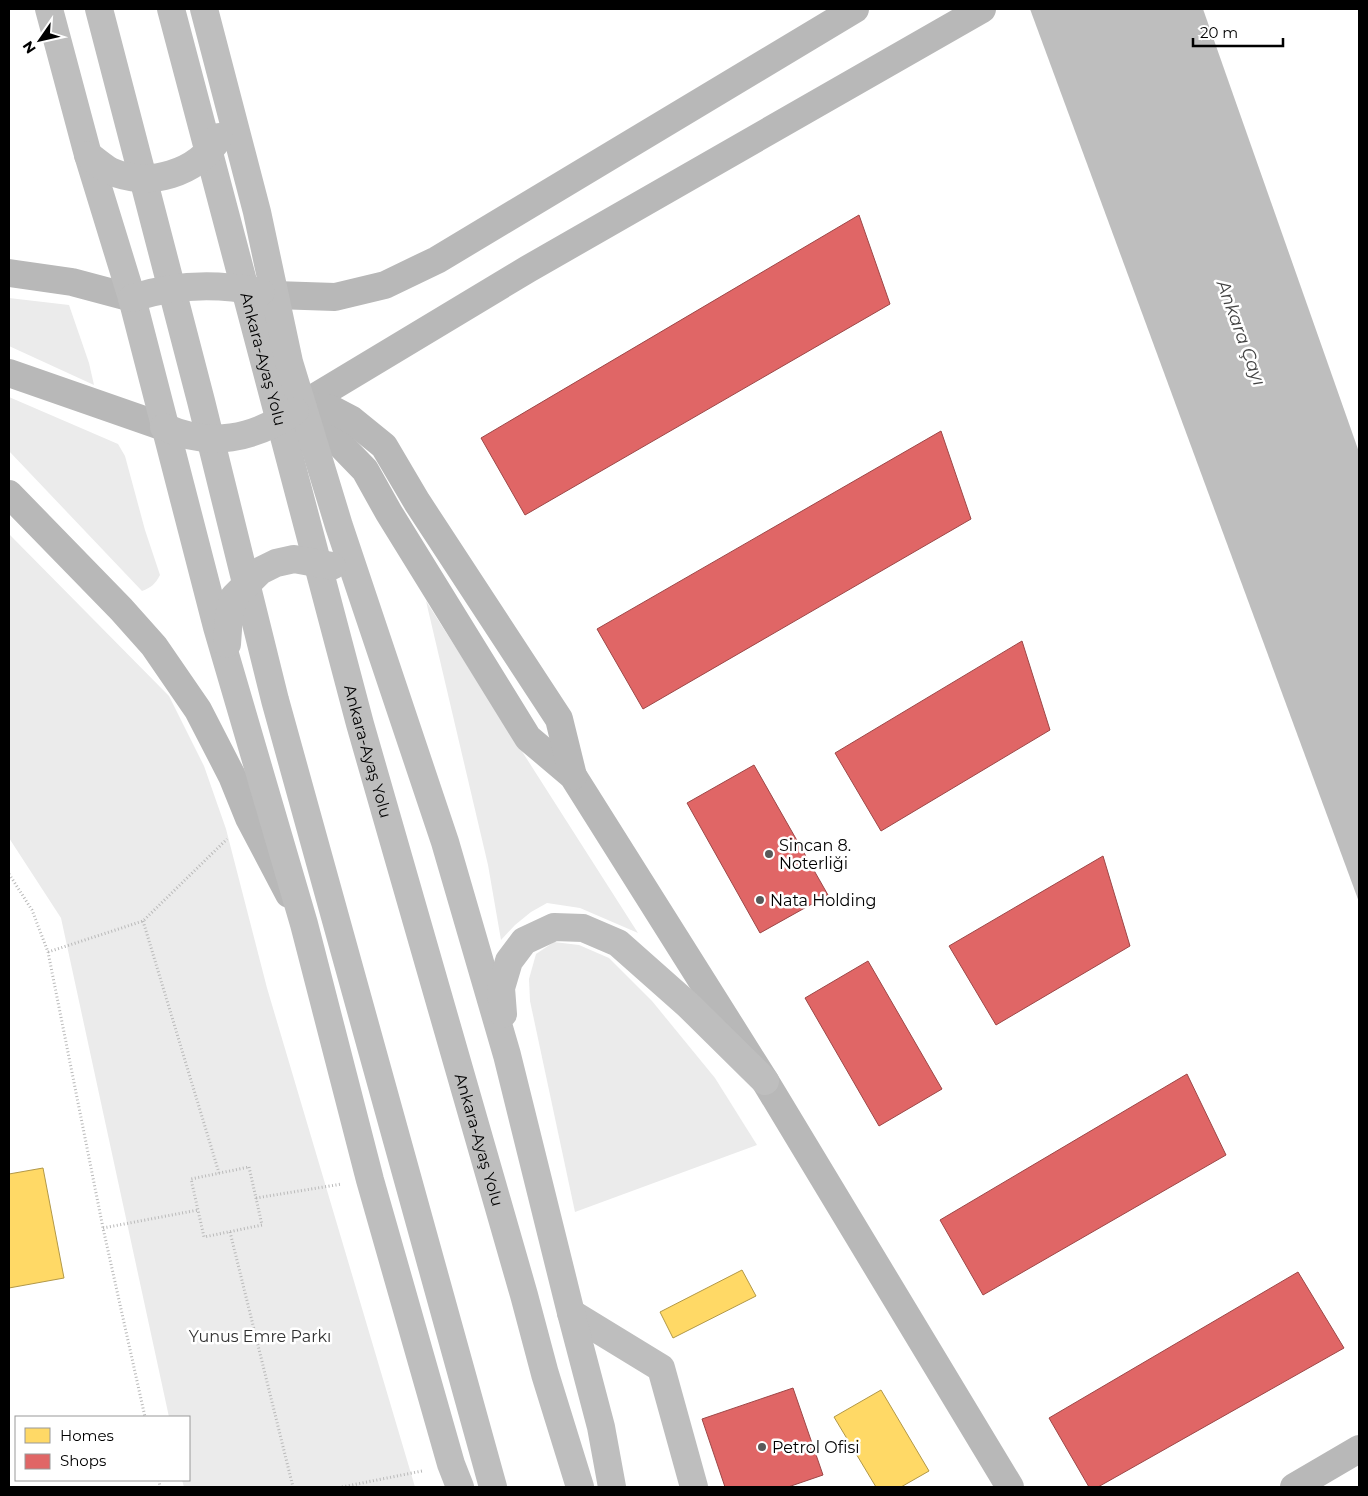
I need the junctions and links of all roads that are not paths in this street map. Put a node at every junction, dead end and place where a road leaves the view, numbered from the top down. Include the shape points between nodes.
1 (49, 9) edge
2 (99, 9) edge
3 (171, 9) edge
4 (204, 9) edge
5 (855, 9) edge
6 (982, 9) edge
7 (230, 106) junction
8 (88, 155) junction
9 (9, 273) edge
10 (275, 296) junction
11 (132, 298) junction
12 (9, 373) edge
13 (302, 405) junction
14 (164, 427) junction
15 (9, 494) edge
16 (370, 617) junction
17 (230, 668) junction
18 (573, 776) junction
19 (304, 924) junction
20 (507, 1055) junction
21 (765, 1081) junction
22 (571, 1313) junction
23 (1359, 1449) edge
24 (455, 1476) edge
25 (493, 1487) edge
26 (580, 1487) edge
27 (612, 1487) edge
28 (694, 1487) edge
29 (1010, 1487) edge
30 (1294, 1487) edge

1 - 8 main road
2 - 25 main road via 275,700
3 - 26 main road, Ankara-Ayaş Yolu via 360,724
4 - 7 main road
5 - 10 street via 437,260 385,285 336,297
6 - 13 street via 528,268
7 - 8 main road via 222,132 207,153 186,169 161,178 135,178 110,171
7 - 10 main road
8 - 11 main road
9 - 11 street via 72,282
10 - 11 main road via 235,287 194,286
10 - 13 main road
11 - 14 main road
12 - 14 street
13 - 14 main road via 267,427 234,438 191,437
13 - 16 main road
13 - 18 street via 365,470 388,513 528,738
13 - 18 street via 331,409 352,420 384,446 417,502 559,718
14 - 17 main road
15 - 19 street via 154,646 198,710
16 - 17 main road via 347,579 331,565 294,559 276,563 260,571 234,597 227,634
16 - 20 main road via 445,842
17 - 19 main road
18 - 21 street
19 - 24 main road via 370,1180
20 - 21 main road via 501,988 509,961 524,941 554,927 582,928 618,943 688,1004
20 - 22 main road
21 - 29 street
22 - 27 main road via 601,1427
22 - 28 main road via 661,1368
23 - 30 street

